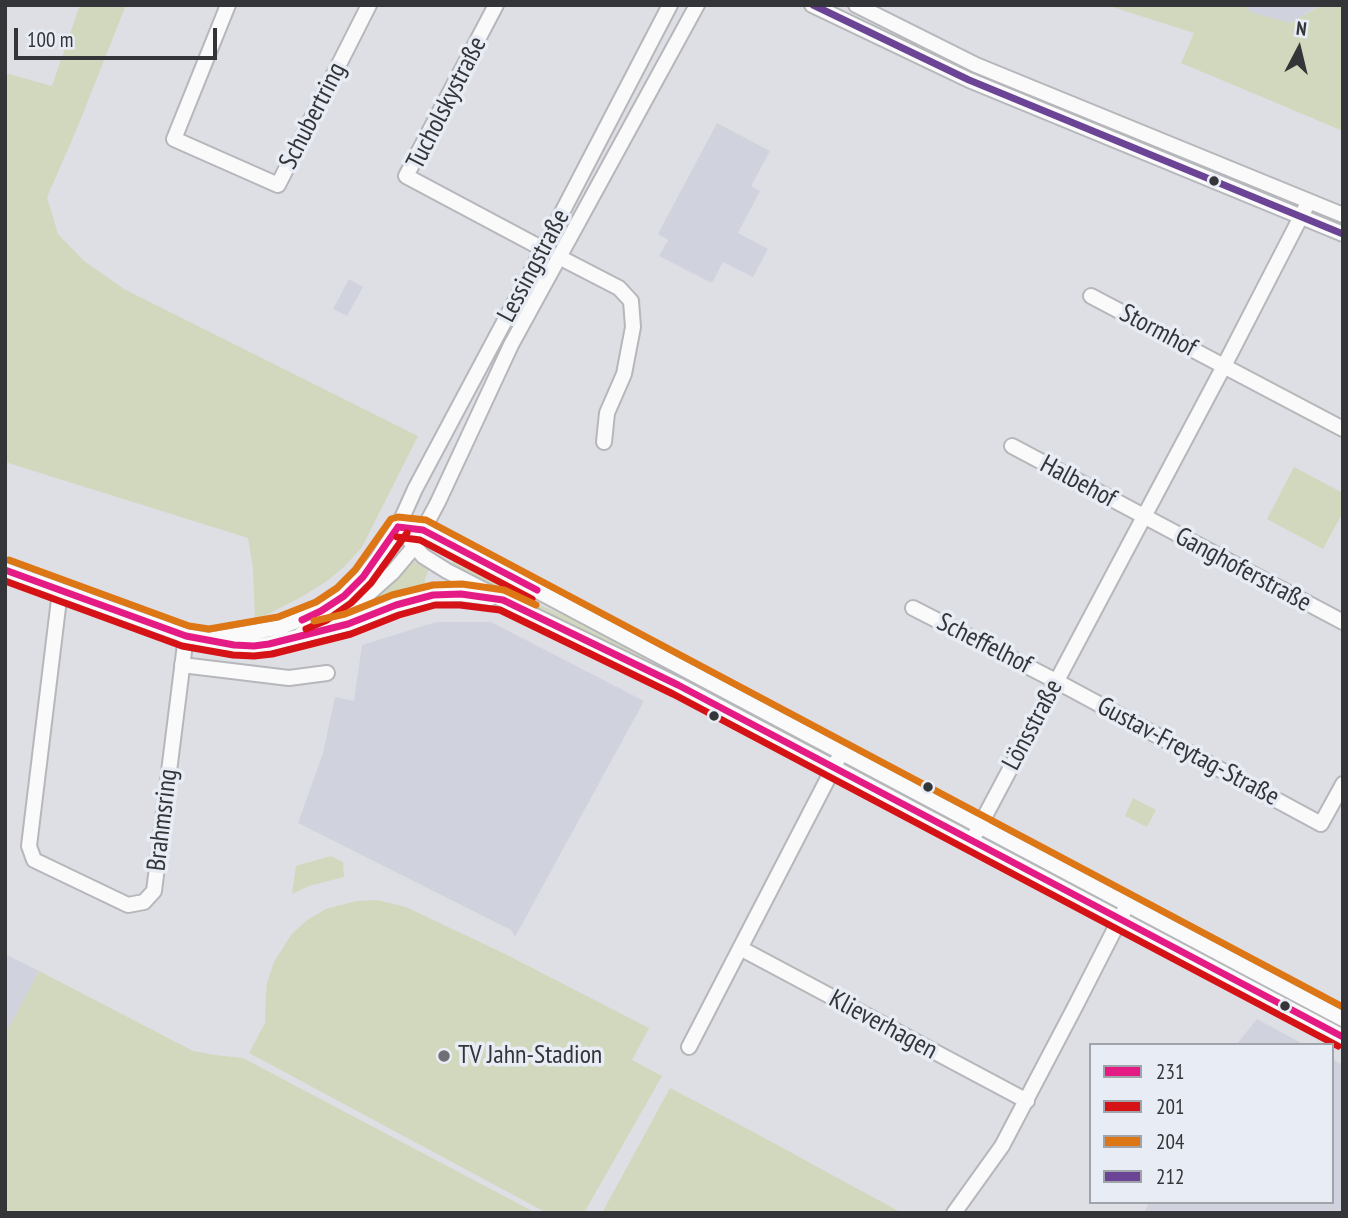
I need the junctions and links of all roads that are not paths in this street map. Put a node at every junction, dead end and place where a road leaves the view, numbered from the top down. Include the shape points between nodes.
1 (228, 5) edge
2 (369, 5) edge
3 (496, 5) edge
4 (670, 5) edge
5 (697, 5) edge
6 (812, 5) edge
7 (856, 5) edge
8 (1309, 201) junction
9 (1343, 215) edge
10 (1302, 217) junction
11 (1343, 234) edge
12 (543, 249) junction
13 (559, 257) junction
14 (1091, 296) dead end
15 (1224, 366) junction
16 (1343, 429) edge
17 (604, 442) dead end
18 (1012, 446) dead end
19 (1144, 517) junction
20 (398, 527) junction
21 (423, 530) junction
22 (414, 547) junction
23 (5, 570) edge
24 (60, 591) junction
25 (503, 600) junction
26 (913, 608) dead end
27 (1343, 622) edge
28 (300, 635) junction
29 (186, 636) junction
30 (209, 640) junction
31 (181, 665) junction
32 (327, 673) dead end
33 (1056, 681) junction
34 (842, 752) junction
35 (834, 768) junction
36 (1343, 784) edge
37 (980, 826) junction
38 (972, 841) junction
39 (1127, 904) junction
40 (1120, 919) junction
41 (740, 948) junction
42 (1343, 1019) edge
43 (1343, 1037) edge
44 (689, 1047) dead end
45 (1027, 1101) junction
46 (954, 1213) edge

1 - 2 street, Schubertring via 174,139 278,185
3 - 12 street, Tucholskystraße via 406,176
4 - 12 street, Lessingstraße
5 - 13 street, Lessingstraße
6 - 10 street via 969,80
7 - 8 street via 976,65
8 - 9 street
8 - 10 street, Lönsstraße
10 - 11 street
10 - 15 street, Lönsstraße
12 - 20 street, Lessingstraße
13 - 17 street, Lessingstraße via 619,288 631,302 633,327 624,374 607,413
13 - 21 street, Lessingstraße via 511,345
14 - 15 street, Stormhof
15 - 16 street, Stormhof
15 - 19 street, Lönsstraße
18 - 19 street, Halbehof
19 - 27 street, Ganghoferstraße
19 - 33 street, Lönsstraße
20 - 21 street
20 - 22 street
20 - 30 street, Lessingstraße via 363,577 321,611 281,627
21 - 22 street, Lessingstraße
21 - 34 street
22 - 25 street via 438,566
22 - 28 street, Lessingstraße via 366,596
23 - 24 street
24 - 29 street
24 - 31 street, Brahmsring via 29,846 34,860 128,905 144,902 154,891
25 - 28 street via 433,595
25 - 35 street
26 - 33 street, Scheffelhof
28 - 30 street via 254,646
29 - 30 street
29 - 31 street, Brahmsring
31 - 32 street via 289,678
33 - 36 street, Gustav-Freytag-Straße via 1321,824
33 - 37 street, Lönsstraße
34 - 35 street
34 - 37 street
35 - 38 street
35 - 41 street
37 - 38 street, Lönsstraße
37 - 39 street
38 - 40 street
39 - 40 street
39 - 42 street
40 - 43 street
40 - 45 street
41 - 44 street
41 - 45 street, Klieverhagen
45 - 46 street via 1002,1146

